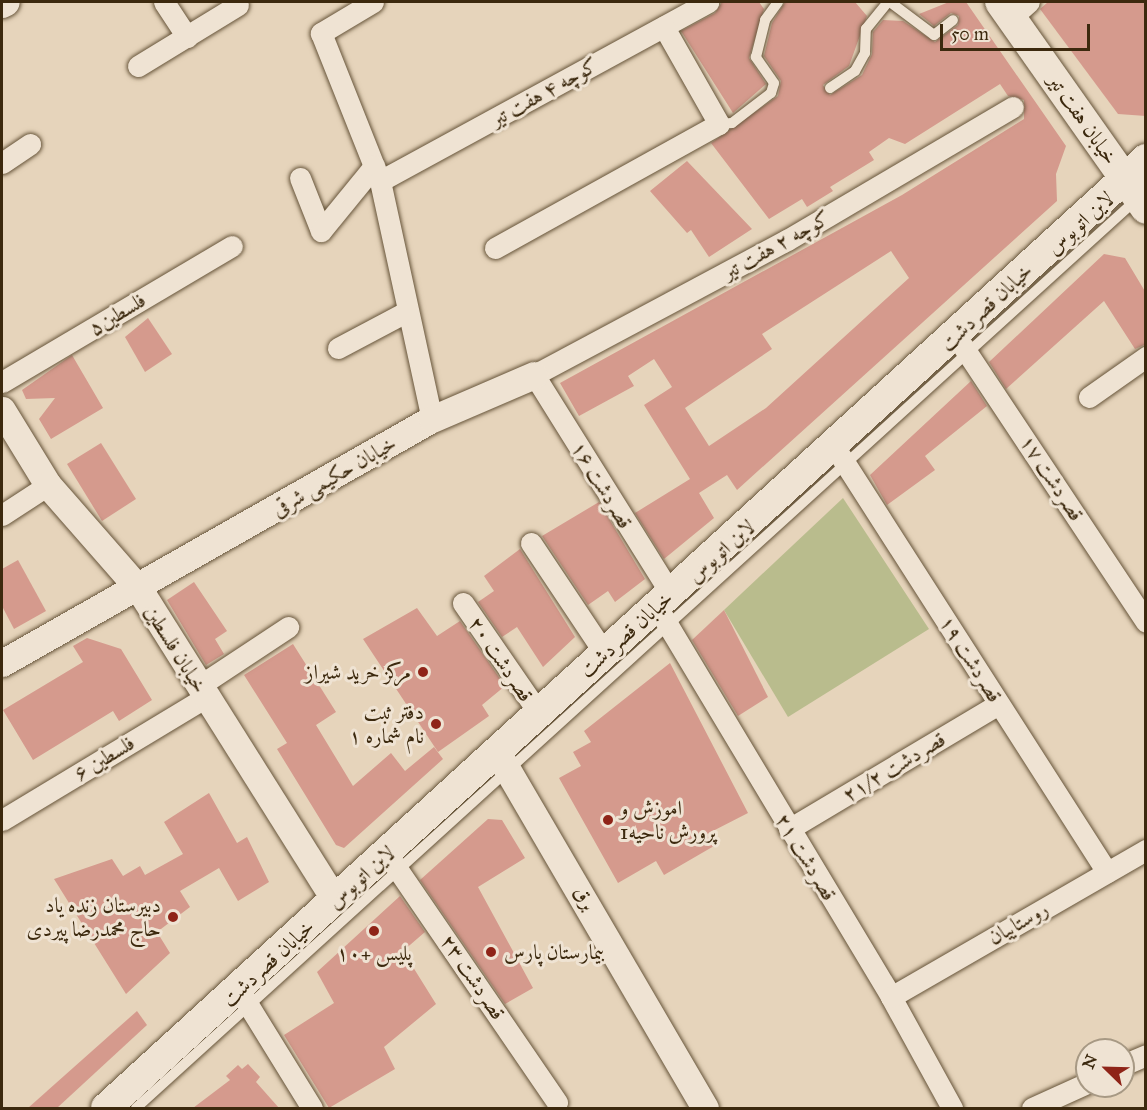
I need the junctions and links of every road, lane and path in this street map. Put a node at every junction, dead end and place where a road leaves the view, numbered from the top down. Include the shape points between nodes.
1 (6, 2) edge
2 (164, 2) edge
3 (373, 2) edge
4 (708, 2) edge
5 (778, 2) edge
6 (889, 2) edge
7 (2, 4) edge
8 (238, 5) dead end
9 (1013, 7) edge
10 (954, 20) dead end
11 (664, 27) junction
12 (187, 37) junction
13 (138, 66) dead end
14 (830, 88) dead end
15 (1013, 107) dead end
16 (719, 124) junction
17 (30, 144) dead end
18 (2, 163) edge
19 (377, 174) junction
20 (300, 178) dead end
21 (1140, 187) edge
22 (232, 246) dead end
23 (495, 248) dead end
24 (408, 311) junction
25 (963, 344) junction
26 (338, 348) dead end
27 (1146, 357) edge
28 (534, 375) junction
29 (2, 382) edge
30 (1089, 398) dead end
31 (4, 420) edge
32 (432, 420) junction
33 (841, 454) junction
34 (48, 485) junction
35 (2, 515) edge
36 (531, 543) dead end
37 (139, 589) junction
38 (463, 603) dead end
39 (665, 609) junction
40 (1146, 622) edge
41 (288, 627) dead end
42 (605, 654) junction
43 (2, 663) edge
44 (203, 692) junction
45 (999, 704) junction
46 (539, 713) junction
47 (503, 760) junction
48 (2, 820) edge
49 (789, 829) junction
50 (1146, 850) edge
51 (393, 861) junction
52 (1107, 872) junction
53 (335, 900) junction
54 (891, 996) junction
55 (244, 998) junction
56 (1075, 1088) edge
57 (557, 1102) dead end
58 (106, 1108) edge
59 (136, 1108) edge
60 (312, 1108) edge
61 (705, 1108) edge
62 (952, 1108) edge
63 (1032, 1108) edge

1 - 7 street
2 - 12 street
3 - 19 street via 321,33
4 - 11 street, کوچه ۴ هفت تیر
5 - 16 lane via 765,20 756,57 774,83 771,93 732,123
6 - 10 lane via 934,35
6 - 14 lane via 866,29 865,53 855,71
8 - 12 street
9 - 21 main road, خیابان هفت تیر
11 - 16 street
11 - 19 street, کوچه ۴ هفت تیر
12 - 13 street
15 - 28 street, کوچه ۲ هفت تیر via 787,240
16 - 23 street
17 - 18 street
19 - 20 street via 321,231
19 - 24 street
21 - 25 main road, خیابان قصردشت
22 - 29 street, فلسطین۵
24 - 26 street
24 - 32 street
25 - 33 main road, خیابان قصردشت
25 - 40 street, قصردشت ۱۷
27 - 30 street
28 - 32 street, خیابان حکیمی شرقی
28 - 39 street, قصردشت ۱۶
31 - 34 street, خیابان فلسطین
32 - 37 street, خیابان حکیمی شرقی
33 - 39 main road, خیابان قصردشت
33 - 45 street, قصردشت ۱۹
34 - 35 street
34 - 37 street, خیابان فلسطین
36 - 42 street
37 - 43 street, خیابان حکیمی شرقی
37 - 44 street, خیابان فلسطین
38 - 46 street, قصردشت ۲۰
39 - 42 main road, خیابان قصردشت
39 - 47 lane
39 - 49 street, قصردشت ۲۱
41 - 44 street, فلسطین ۶
42 - 46 main road, خیابان قصردشت
44 - 48 street, فلسطین ۶
44 - 53 street, خیابان فلسطین
45 - 49 street, قصردشت ۲۱/۲
45 - 52 street, قصردشت ۱۹
46 - 47 main road, خیابان قصردشت
47 - 51 main road, خیابان قصردشت
47 - 61 street, برق
49 - 54 street, قصردشت ۲۱
50 - 52 street, روستاییان
51 - 53 main road, خیابان قصردشت
51 - 55 lane, لاین اتوبوس
51 - 57 street, قصردشت ۲۳
52 - 54 street, روستاییان
53 - 55 main road, خیابان قصردشت
54 - 62 street, قصردشت ۲۱
55 - 58 main road, خیابان قصردشت
55 - 59 lane, لاین اتوبوس
55 - 60 street
56 - 63 street

